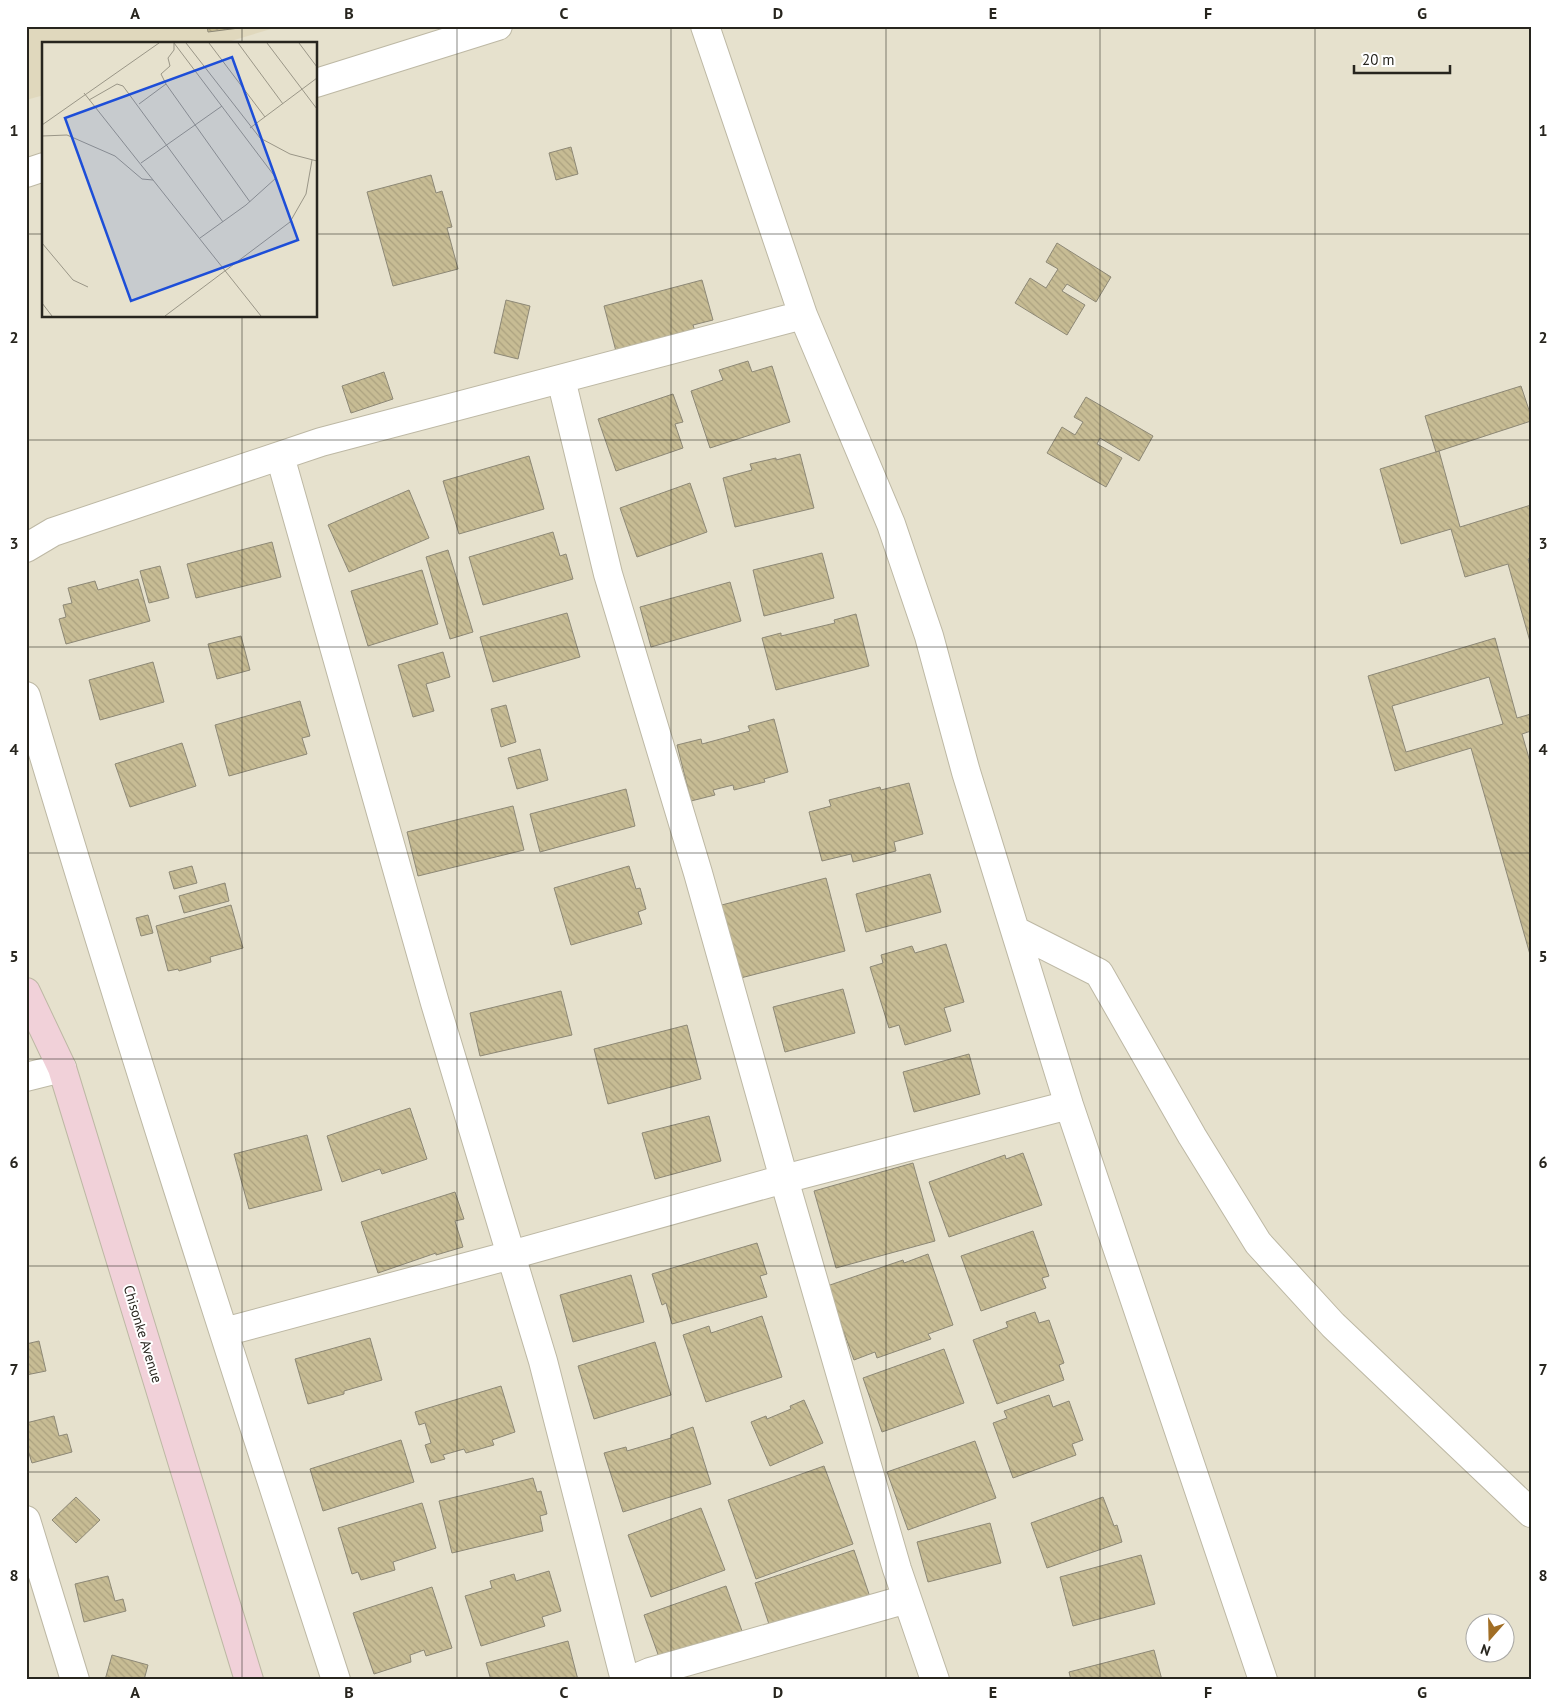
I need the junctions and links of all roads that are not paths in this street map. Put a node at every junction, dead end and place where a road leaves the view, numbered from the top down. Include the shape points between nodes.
1 (498, 26) edge
2 (705, 26) edge
3 (318, 82) edge
4 (42, 168) edge
5 (26, 173) edge
6 (802, 315) junction
7 (561, 379) junction
8 (280, 456) junction
9 (26, 548) edge
10 (26, 696) edge
11 (1016, 931) junction
12 (26, 992) edge
13 (62, 1068) junction
14 (26, 1077) edge
15 (1069, 1105) junction
16 (784, 1179) junction
17 (511, 1255) junction
18 (224, 1332) junction
19 (1531, 1513) edge
20 (26, 1520) edge
21 (907, 1599) junction
22 (74, 1680) edge
23 (249, 1680) edge
24 (336, 1680) edge
25 (625, 1680) edge
26 (631, 1680) edge
27 (935, 1680) edge
28 (1263, 1680) edge

1 - 3 street
2 - 6 street
4 - 5 street
6 - 7 street
6 - 11 street via 890,524 929,636 966,772
7 - 8 street via 321,442
7 - 16 street via 608,574 698,874
8 - 9 street via 53,532
8 - 17 street via 435,1003
10 - 18 street
11 - 15 street
11 - 19 street via 1099,973 1192,1136 1258,1243 1332,1325
12 - 13 street, Chisonke Avenue
13 - 14 street
13 - 23 street, Chisonke Avenue
15 - 16 street
15 - 28 street
16 - 17 street
16 - 21 street
17 - 18 street
17 - 25 street
18 - 24 street
20 - 22 street
21 - 26 street
21 - 27 street

